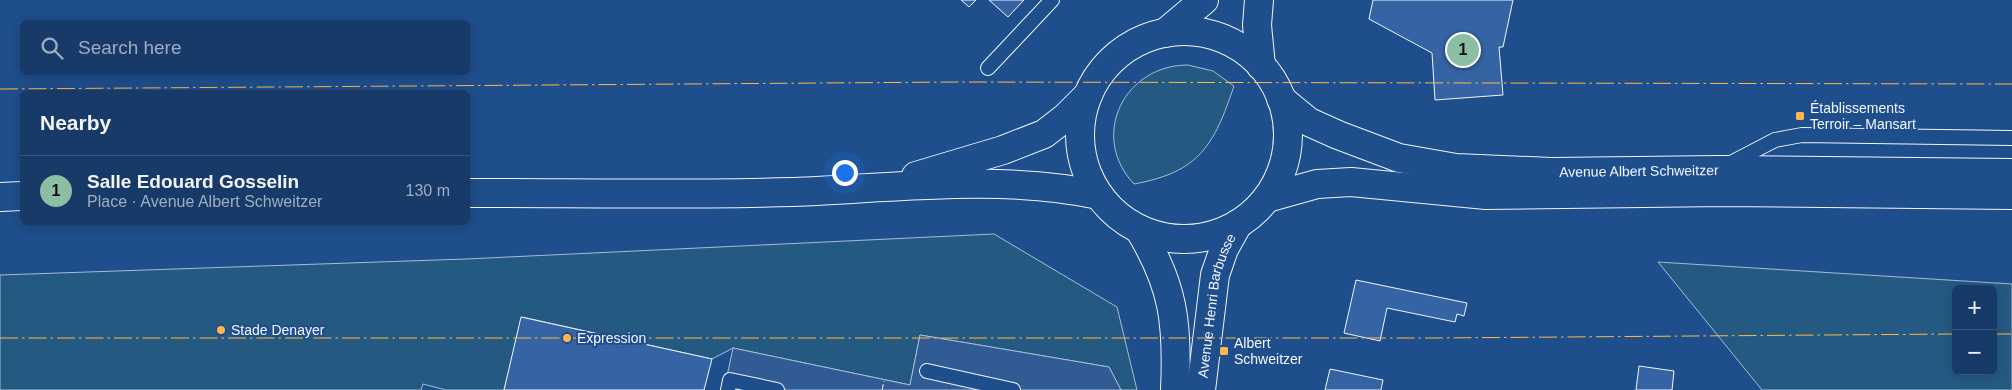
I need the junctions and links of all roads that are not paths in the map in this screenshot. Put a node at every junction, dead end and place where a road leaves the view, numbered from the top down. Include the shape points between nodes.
1 (1052, 0) edge
2 (1204, 0) edge
3 (1259, 0) edge
4 (1165, 32) junction
5 (1261, 66) junction
6 (988, 68) dead end
7 (1088, 96) junction
8 (1281, 98) junction
9 (2012, 138) edge
10 (1719, 170) junction
11 (2012, 173) edge
12 (880, 187) junction
13 (470, 193) edge
14 (1099, 195) junction
15 (2012, 195) edge
16 (20, 196) edge
17 (0, 197) edge
18 (1267, 198) junction
19 (1238, 224) junction
20 (1139, 229) junction
21 (927, 371) dead end
22 (728, 390) edge
23 (777, 390) edge
24 (1013, 390) edge
25 (1175, 390) edge
26 (1202, 390) edge

1 - 6 lane
2 - 4 main road
3 - 5 main road via 1257,25
4 - 5 main road via 1194,32 1222,38 1239,47
4 - 7 main road via 1122,51 1102,71
5 - 8 main road
7 - 12 main road via 1055,126 1028,141
7 - 14 main road via 1082,114 1080,142 1086,169
8 - 10 main road, Avenue Albert Schweitzer via 1320,128 1399,158 1429,165 1529,172
8 - 18 main road via 1287,126 1286,155 1281,173
9 - 10 lane via 1802,135 1776,140
10 - 11 main road, Avenue Albert Schweitzer
12 - 13 main road via 753,193
12 - 14 main road via 1038,186
14 - 20 main road via 1124,220
15 - 18 main road, Avenue Albert Schweitzer via 1715,192 1486,195 1351,182 1308,186
16 - 17 main road
18 - 19 main road
19 - 20 main road via 1194,239 1166,238
19 - 26 main road, Avenue Henri Barbusse via 1224,248 1215,275
20 - 25 main road, Avenue Henri Barbusse via 1157,260 1168,289 1174,322
21 - 24 lane
22 - 23 lane via 730,380

